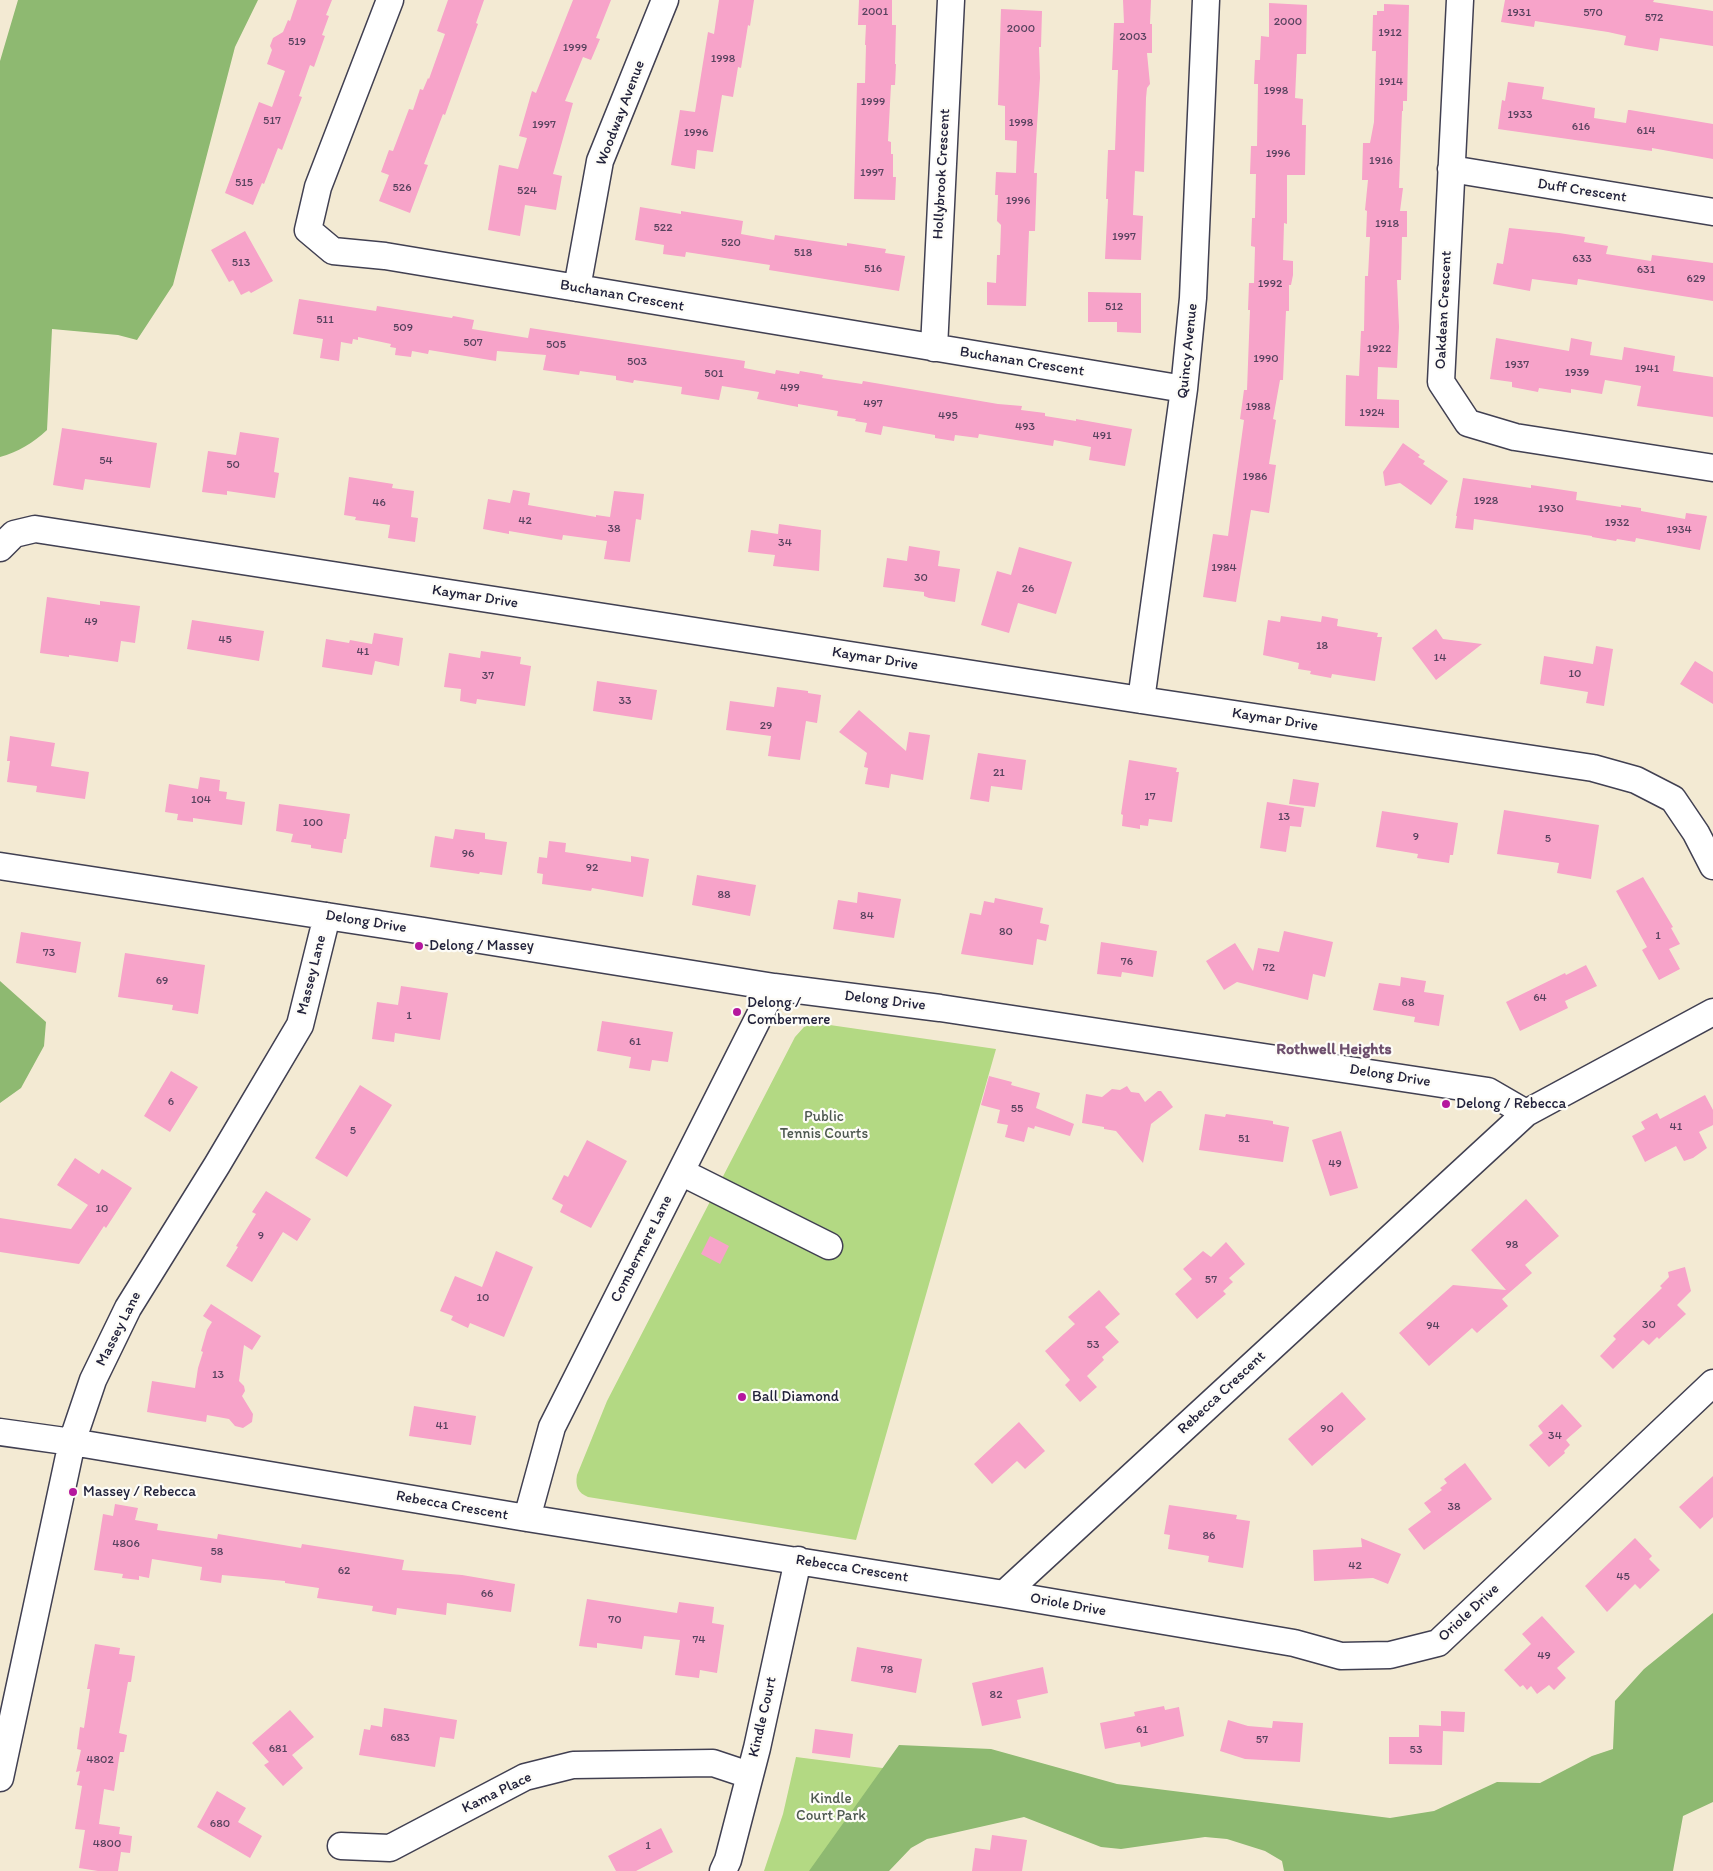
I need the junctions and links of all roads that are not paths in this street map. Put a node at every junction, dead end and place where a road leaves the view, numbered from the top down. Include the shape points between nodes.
1 (390, 0) edge
2 (665, 0) edge
3 (951, 0) edge
4 (1206, 0) edge
5 (1460, 0) edge
6 (1451, 169) junction
7 (1713, 212) edge
8 (577, 288) junction
9 (934, 348) junction
10 (1184, 389) junction
11 (1713, 468) edge
12 (0, 548) edge
13 (1141, 700) junction
14 (0, 866) edge
15 (1713, 866) edge
16 (327, 916) junction
17 (774, 987) junction
18 (1713, 1012) edge
19 (1526, 1113) junction
20 (681, 1172) junction
21 (829, 1246) dead end
22 (1713, 1383) edge
23 (0, 1432) edge
24 (72, 1442) junction
25 (526, 1518) junction
26 (798, 1560) junction
27 (1004, 1594) junction
28 (749, 1775) junction
29 (0, 1778) edge
30 (341, 1846) dead end
31 (723, 1871) edge

1 - 8 street, Buchanan Crescent via 318,187 308,230 333,251 385,256
2 - 8 street, Woodway Avenue via 600,162
3 - 9 street, Hollybrook Crescent
4 - 10 street, Quincy Avenue via 1193,298
5 - 6 street, Oakdean Crescent
6 - 7 street, Duff Crescent
6 - 11 street, Oakdean Crescent via 1440,382 1468,423 1515,437
8 - 9 street, Buchanan Crescent
9 - 10 street, Buchanan Crescent
10 - 13 street, Quincy Avenue
12 - 13 street, Kaymar Drive via 14,534 35,529
13 - 15 street, Kaymar Drive via 1593,768 1636,780 1673,799 1696,832
14 - 16 street, Delong Drive
16 - 17 street, Delong Drive
16 - 24 street, Massey Lane via 300,1025 128,1308 93,1380
17 - 19 street, Delong Drive via 940,1008 1488,1092
17 - 20 street, Combermere Lane
18 - 19 street
19 - 27 street, Rebecca Crescent
20 - 21 street
20 - 25 street, Combermere Lane via 552,1427
22 - 27 street, Oriole Drive via 1438,1643 1390,1655 1341,1656 1294,1643
23 - 24 street, Rebecca Crescent
24 - 25 street, Rebecca Crescent
24 - 29 street, Massey Lane
25 - 26 street, Rebecca Crescent
26 - 27 street, Rebecca Crescent
26 - 28 street, Kindle Court
28 - 30 street, Kama Place via 713,1763 573,1765 525,1777 390,1848
28 - 31 street, Kindle Court

